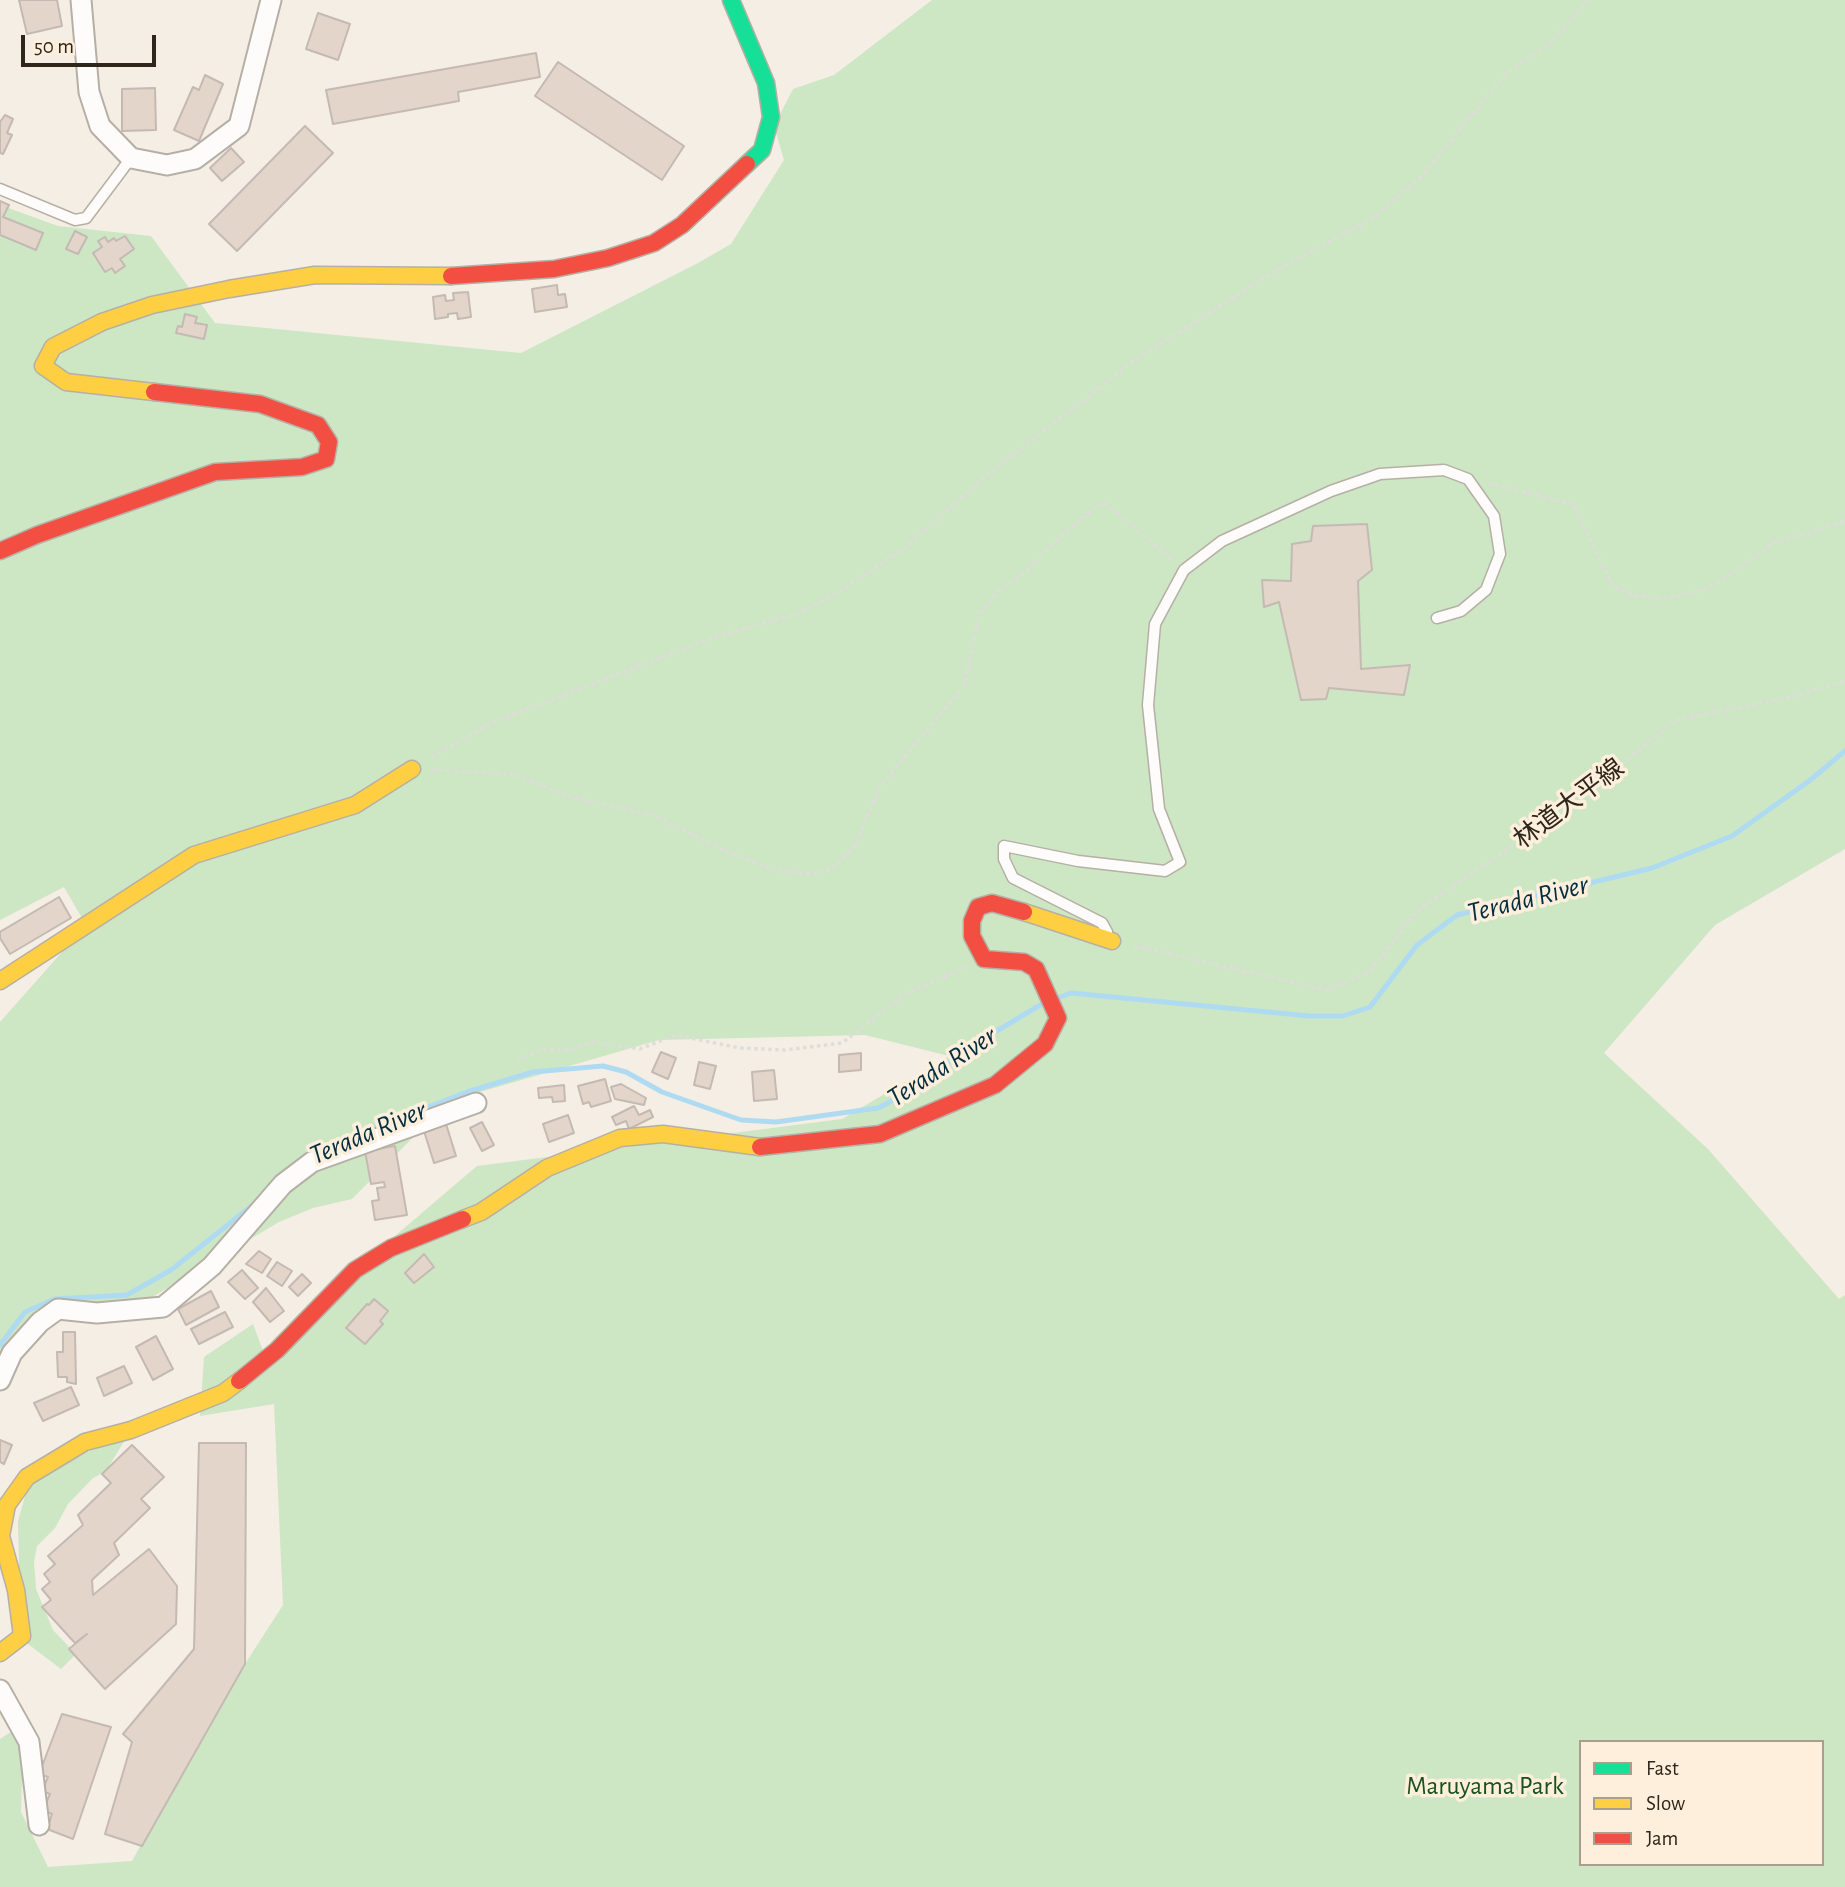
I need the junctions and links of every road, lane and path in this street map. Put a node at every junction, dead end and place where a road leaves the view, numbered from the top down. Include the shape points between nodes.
1 (81, 0) edge
2 (271, 0) edge
3 (731, 0) edge
4 (1588, 0) edge
5 (131, 158) junction
6 (0, 189) edge
7 (1468, 479) junction
8 (1845, 520) edge
9 (0, 551) edge
10 (1184, 570) junction
11 (1437, 618) dead end
12 (1845, 681) edge
13 (412, 769) junction
14 (1111, 942) junction
15 (984, 960) junction
16 (0, 981) edge
17 (517, 1060) dead end
18 (475, 1103) dead end
19 (0, 1380) edge
20 (0, 1653) edge
21 (0, 1690) edge
22 (39, 1825) dead end

1 - 5 street via 89,92 100,126
2 - 5 street via 239,126 195,159 167,165
3 - 9 street via 766,82 771,117 762,150 682,225 654,243 554,269 452,276 315,275 152,305 102,322 53,347 43,366 66,382 260,404 318,425 329,442 326,459 302,467 215,472
4 - 13 path via 1548,45 1506,73 1420,178 1373,218 1275,271 1136,359 986,476 905,548 834,595 797,614 714,637 489,724
5 - 6 lane via 86,218 75,220
7 - 8 path via 1573,504 1613,586 1633,595 1663,599 1700,591 1771,544
7 - 10 lane via 1444,470 1380,474 1222,541
7 - 11 lane via 1494,516 1500,554 1486,590 1461,611
10 - 13 path via 1105,503 1093,509 1027,571 996,592 980,613 964,686 880,787 854,847 832,869 810,874 777,871 655,816 567,796 513,774
10 - 14 lane via 1155,624 1148,705 1159,809 1180,862 1166,871 1078,861 1004,846 1004,859 1013,878 1102,923
12 - 14 path, 林道大平線 via 1787,698 1676,720 1562,813 1419,909 1369,972 1327,990
13 - 16 street via 355,805 194,855
14 - 15 street via 992,903 978,907 972,921 972,936
15 - 17 path via 907,993 842,1043 785,1050 740,1048 675,1035 640,1049 592,1042 568,1051 541,1049
15 - 20 street via 1024,962 1036,969 1058,1018 1045,1044 995,1085 880,1134 761,1147 663,1135 620,1138 547,1168 481,1212 391,1248 355,1270 277,1350 223,1393 131,1430 85,1442 27,1478 7,1504 1,1535 22,1636
18 - 19 street via 312,1162 283,1184 212,1266 163,1307 97,1313 58,1309 12,1353
21 - 22 street via 29,1742

